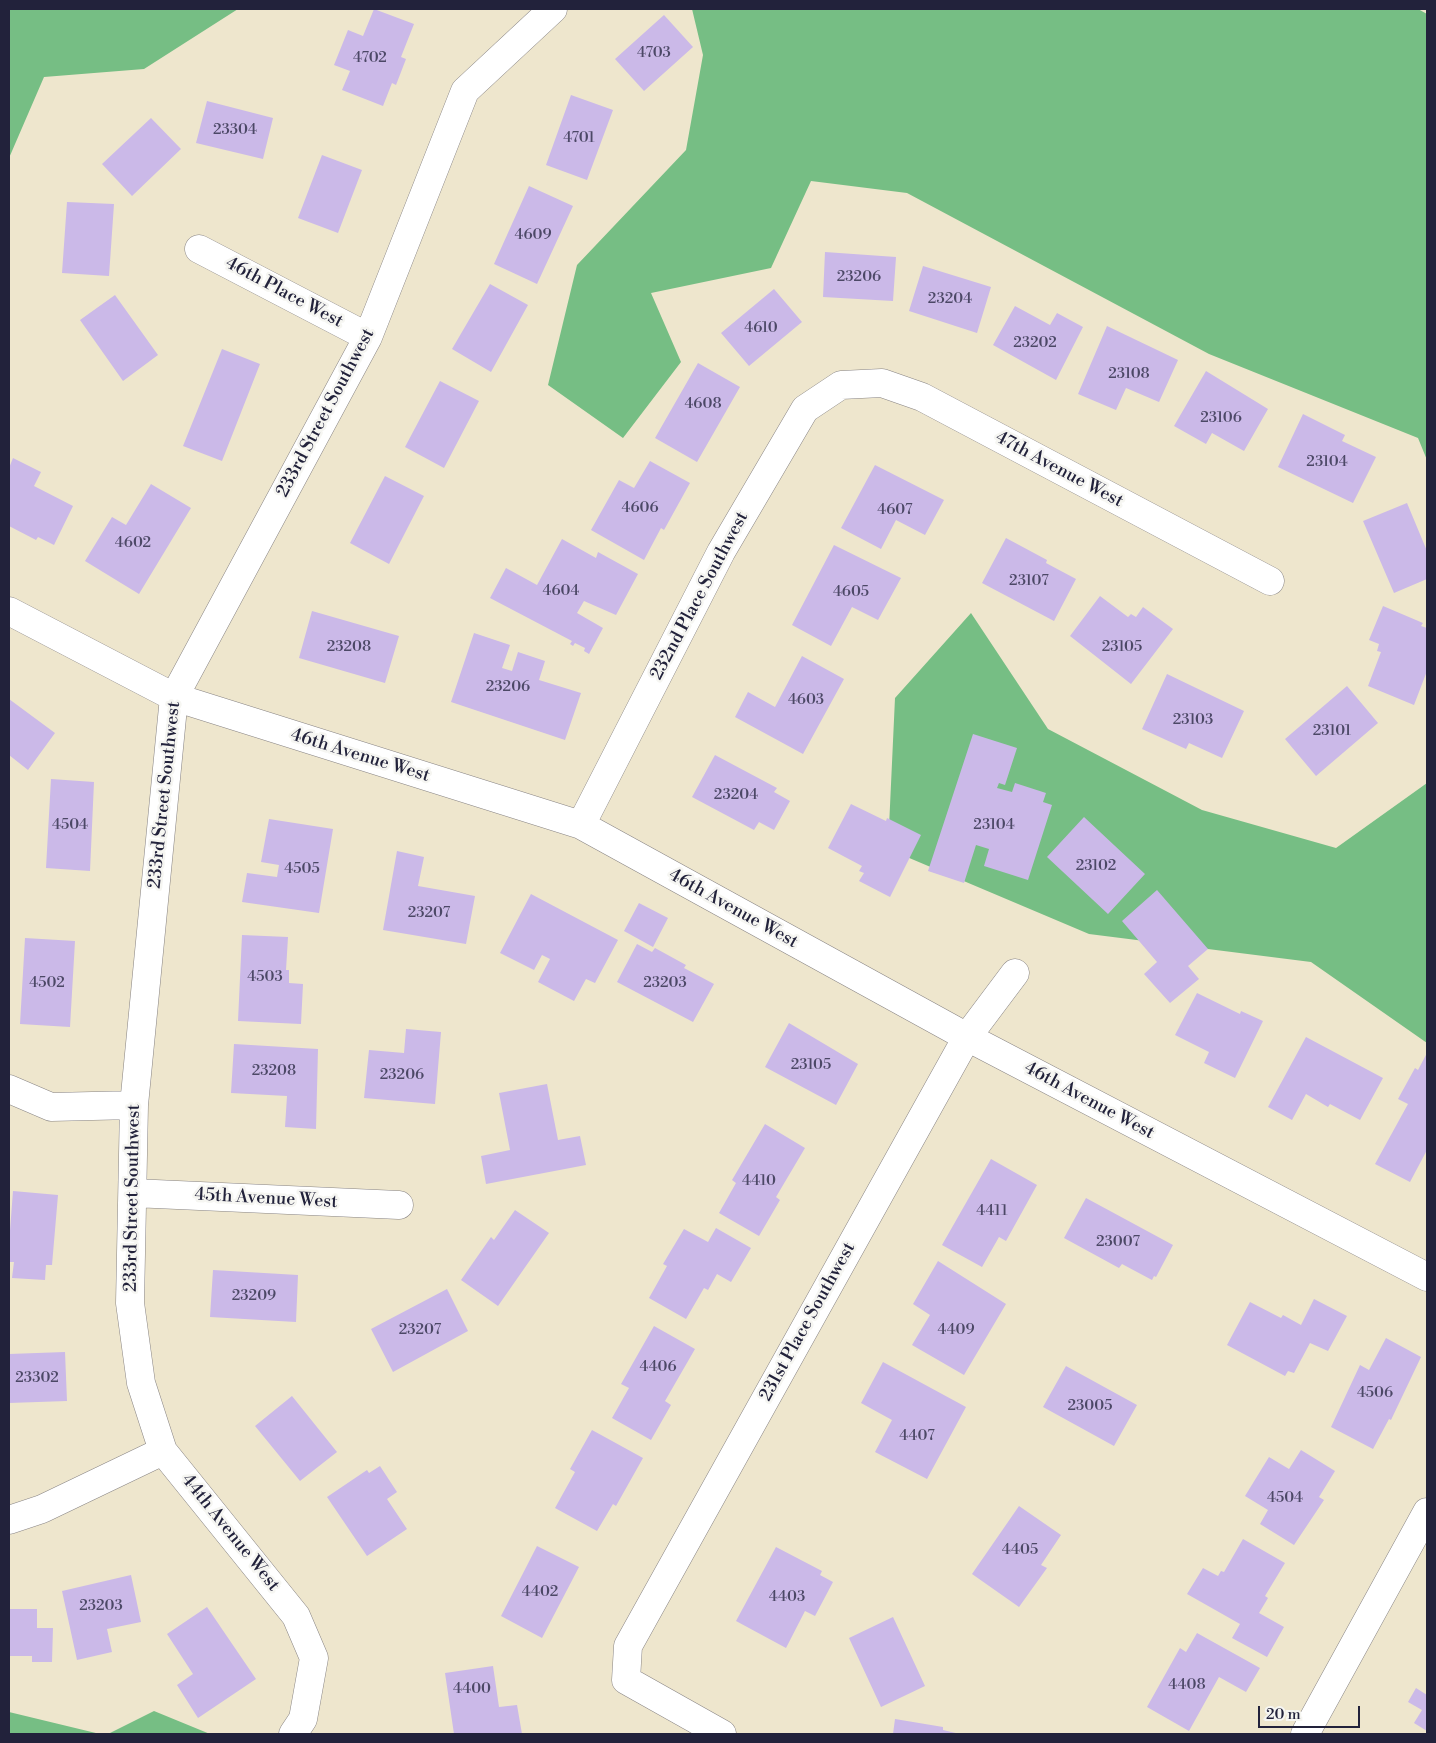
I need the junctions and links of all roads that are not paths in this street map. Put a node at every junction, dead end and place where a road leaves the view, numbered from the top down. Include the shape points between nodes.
1 (553, 9) edge
2 (199, 249) dead end
3 (368, 337) junction
4 (841, 385) joint
5 (1270, 581) dead end
6 (9, 611) edge
7 (174, 697) junction
8 (581, 825) junction
9 (1015, 972) dead end
10 (967, 1037) junction
11 (9, 1089) edge
12 (134, 1105) junction
13 (133, 1193) junction
14 (399, 1205) dead end
15 (1427, 1277) edge
16 (163, 1451) junction
17 (1427, 1512) edge
18 (9, 1520) edge
19 (293, 1734) edge
20 (722, 1734) edge
21 (1305, 1734) edge

1 - 3 street, 233rd Street Southwest via 465,91
2 - 3 street, 46th Place West
3 - 7 street, 233rd Street Southwest
4 - 5 street, 47th Avenue West via 882,383 922,397
4 - 8 street, 232nd Place Southwest via 805,410 795,426 721,552
6 - 7 street, 46th Avenue West
7 - 8 street, 46th Avenue West
7 - 12 street, 233rd Street Southwest
8 - 10 street, 46th Avenue West
9 - 10 street, 231st Place Southwest
10 - 15 street, 46th Avenue West
10 - 20 street, 231st Place Southwest via 628,1646 626,1680
11 - 12 street via 51,1106
12 - 13 street, 233rd Street Southwest
13 - 14 street, 45th Avenue West
13 - 16 street, 233rd Street Southwest via 130,1303 141,1383
16 - 18 street via 42,1509
16 - 19 street, 44th Avenue West via 296,1616 314,1658 303,1719
17 - 21 street

